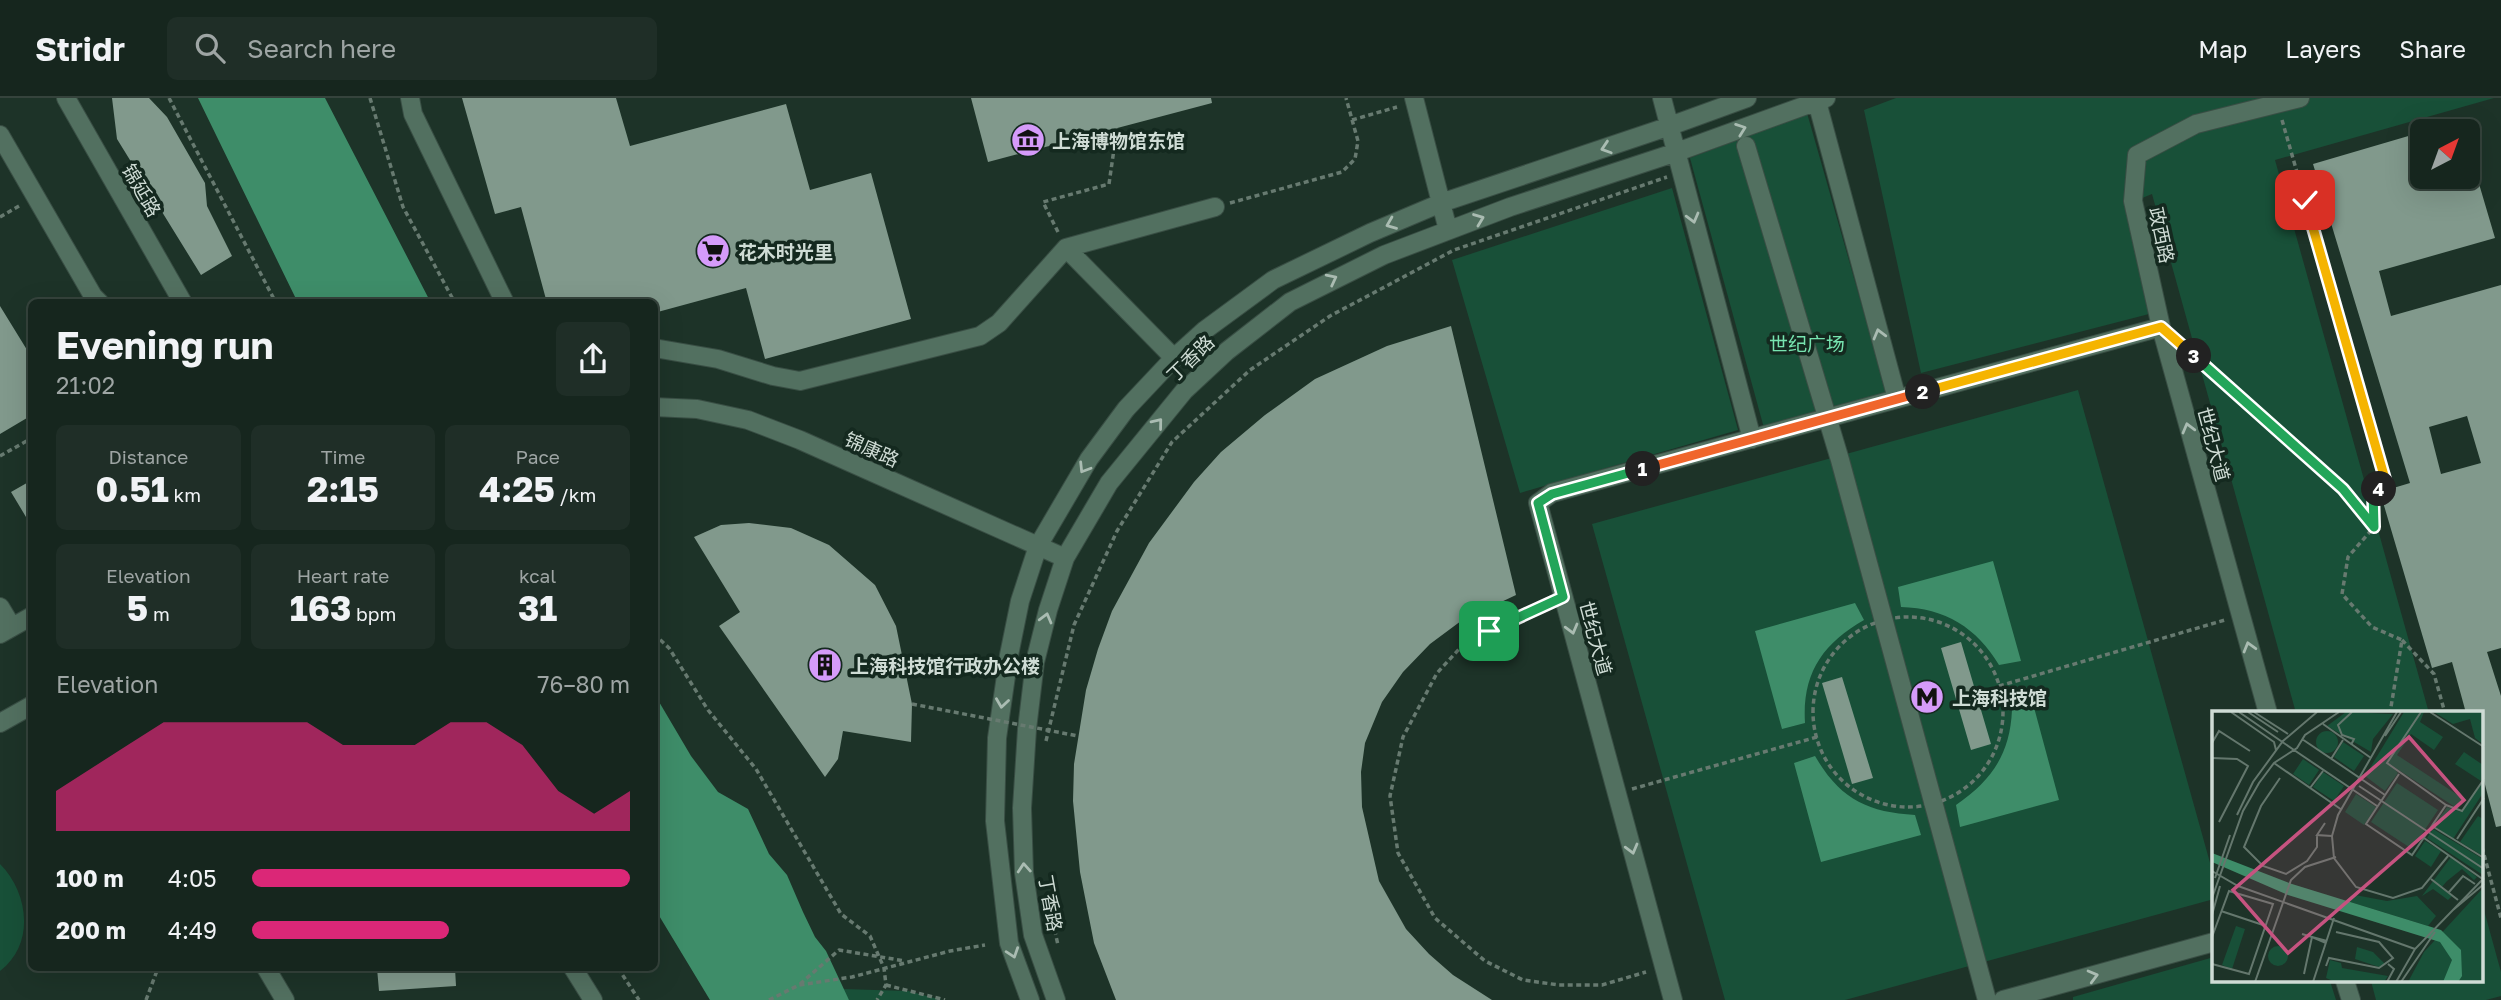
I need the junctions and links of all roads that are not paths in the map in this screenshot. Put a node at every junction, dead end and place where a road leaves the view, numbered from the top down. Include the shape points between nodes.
1 (66, 98) edge
2 (410, 98) edge
3 (1662, 98) edge
4 (1747, 98) edge
5 (2300, 98) edge
6 (1819, 99) edge
7 (1414, 100) edge
8 (1670, 126) junction
9 (0, 135) edge
10 (1746, 146) dead end
11 (1677, 152) junction
12 (1441, 204) junction
13 (1215, 207) road end
14 (1448, 230) junction
15 (1066, 248) junction
16 (96, 299) edge
17 (181, 299) edge
18 (503, 299) edge
19 (2161, 327) junction
20 (658, 349) edge
21 (1174, 358) junction
22 (1896, 400) junction
23 (658, 407) edge
24 (1826, 419) junction
25 (1752, 439) junction
26 (1038, 546) junction
27 (1065, 558) junction
28 (0, 607) edge
29 (28, 618) edge
30 (6, 631) edge
31 (28, 707) edge
32 (2267, 711) edge
33 (0, 723) edge
34 (2212, 944) edge
35 (268, 971) edge
36 (575, 971) edge
37 (2345, 982) edge
38 (2061, 993) edge
39 (285, 1000) edge
40 (593, 1000) edge
41 (1030, 1000) edge
42 (1056, 1000) edge
43 (1673, 1000) edge
44 (1987, 1000) edge
45 (2003, 1000) edge
46 (2351, 1000) edge

1 - 17 street, 锦延路
2 - 18 street via 413,114
3 - 8 street
4 - 8 street, 丁香路
5 - 19 street, 政西路 via 2196,124 2137,155 2133,201
11 -> 6 street, 丁香路
22 -> 6 street
7 - 12 street
8 - 11 street
8 -> 12 street, 丁香路
9 - 16 street
10 - 24 street
14 -> 11 street, 丁香路
11 -> 25 street
12 - 14 street
12 -> 21 street, 丁香路 via 1273,280
13 - 15 street
27 -> 14 street, 丁香路 via 1109,483 1184,391 1227,351 1290,302 1384,255
15 - 20 street via 999,323 980,336 800,381
15 - 21 street
19 - 22 street, 世纪大道
32 -> 19 street, 世纪大道
21 -> 26 street, 丁香路 via 1126,409 1089,459
22 - 24 street, 世纪大道
23 - 26 street, 锦康路 via 697,409 748,420
24 - 25 street, 世纪大道
24 - 44 street
25 -> 43 street, 世纪大道 via 1552,494 1538,503
26 - 27 street, 锦康路
26 -> 41 street, 丁香路 via 1009,655 997,738 995,821 1009,943
42 -> 27 street, 丁香路 via 1033,935 1024,873 1022,808 1035,662
28 - 30 street
29 - 30 street
31 - 33 street
38 -> 34 street
35 - 39 street
36 - 40 street
37 - 46 street
38 - 45 street

